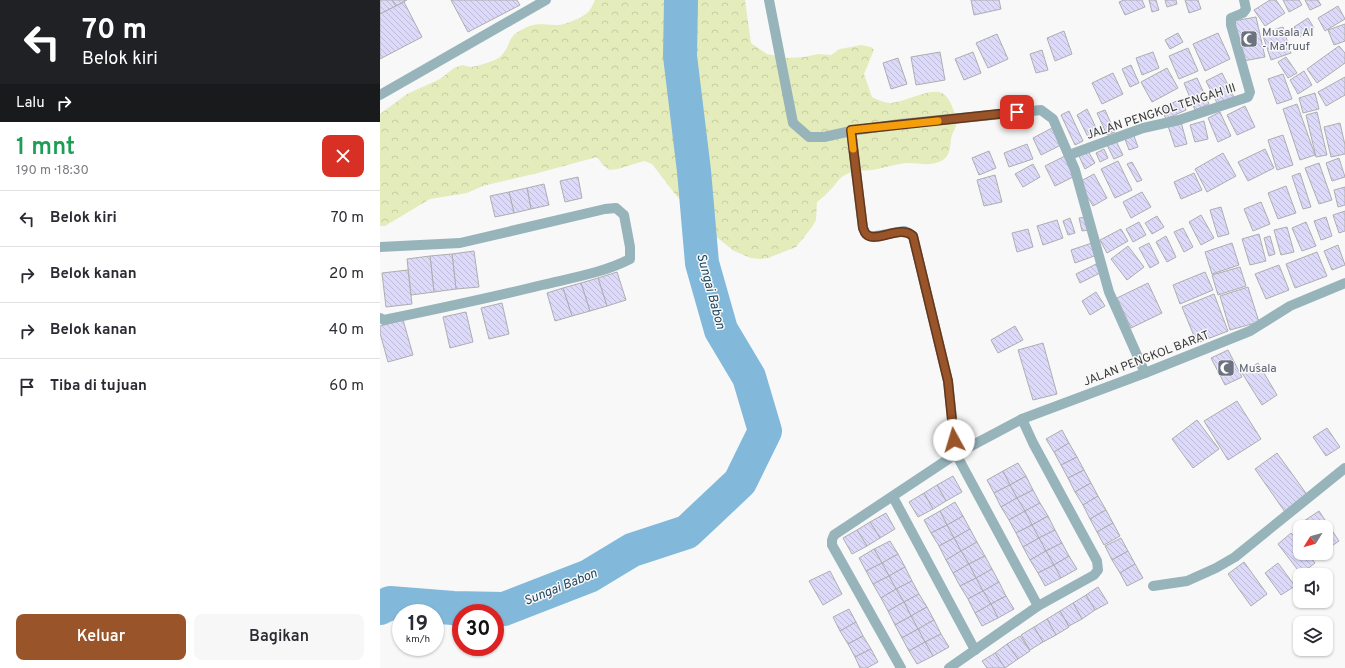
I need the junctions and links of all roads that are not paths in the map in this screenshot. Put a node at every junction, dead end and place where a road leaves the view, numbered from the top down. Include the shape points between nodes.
1 (546, 0) edge
2 (769, 0) edge
3 (1244, 0) edge
4 (380, 95) edge
5 (851, 130) junction
6 (1069, 155) junction
7 (380, 247) edge
8 (1345, 283) edge
9 (380, 318) edge
10 (1145, 373) junction
11 (1022, 419) junction
12 (956, 454) junction
13 (1345, 468) edge
14 (893, 497) junction
15 (1153, 586) dead end
16 (1038, 606) junction
17 (975, 650) junction
18 (901, 668) edge
19 (949, 668) edge

1 - 4 street
2 - 5 street via 793,123 809,138
3 - 6 street, JALAN PENGKOL TENGAH III via 1246,9 1231,18 1231,25 1250,92 1248,97 1179,120 1136,130
5 - 6 street via 1041,110 1054,119
5 - 12 street via 863,228 866,234 871,237 904,231 913,236 948,381
6 - 10 street via 1087,209 1109,292
7 - 9 street via 460,243 616,208 624,215 630,247 630,259 617,266 508,293 384,320
8 - 10 street, JALAN PENGKOL BARAT via 1290,306 1250,331
10 - 11 street, JALAN PENGKOL BARAT
11 - 12 street, JALAN PENGKOL BARAT
11 - 16 street via 1097,561 1098,570 1094,575
12 - 14 street, JALAN PENGKOL BARAT
12 - 16 street
13 - 15 street via 1235,557 1187,581
14 - 17 street
14 - 18 street, JALAN PENGKOL BARAT via 834,535 832,545
16 - 17 street
17 - 19 street

